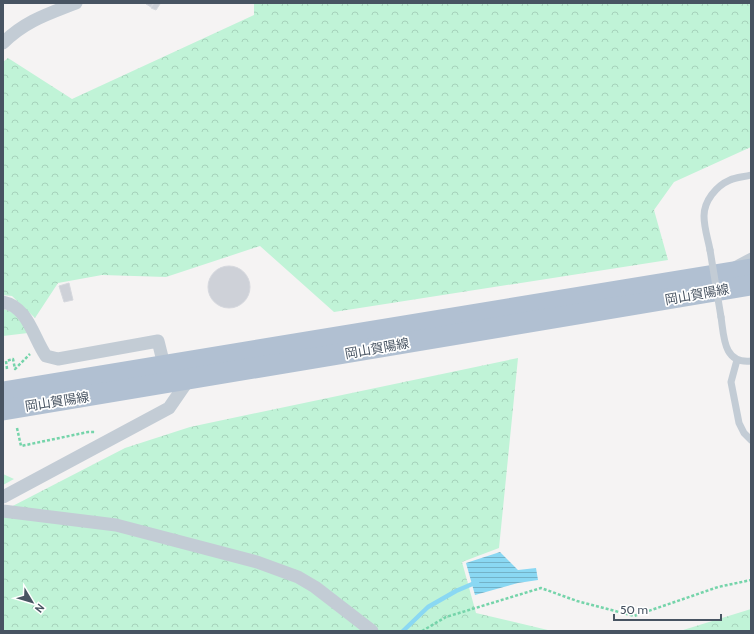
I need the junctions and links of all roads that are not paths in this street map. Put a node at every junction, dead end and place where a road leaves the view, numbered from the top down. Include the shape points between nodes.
1 (76, 3) edge
2 (3, 43) edge
3 (751, 175) edge
4 (751, 256) edge
5 (751, 269) edge
6 (723, 282) junction
7 (749, 289) edge
8 (3, 302) edge
9 (737, 360) junction
10 (751, 361) edge
11 (164, 366) junction
12 (189, 379) junction
13 (3, 392) edge
14 (3, 410) edge
15 (751, 440) edge
16 (3, 497) edge
17 (3, 512) edge
18 (372, 631) edge

1 - 2 street via 15,31
3 - 9 lane, bridge via 724,183 710,198 704,215 726,347
4 - 6 lane via 737,262
5 - 6 main road, 岡山賀陽線
6 - 7 main road, 岡山賀陽線
6 - 11 main road, 岡山賀陽線
6 - 12 main road, 岡山賀陽線
8 - 11 street via 11,304 25,317 46,356 58,359 158,341
9 - 10 lane
9 - 15 lane via 731,382 739,423
11 - 13 main road, 岡山賀陽線
12 - 14 main road, 岡山賀陽線
12 - 16 street via 169,408
17 - 18 street via 116,525 257,562 298,576

